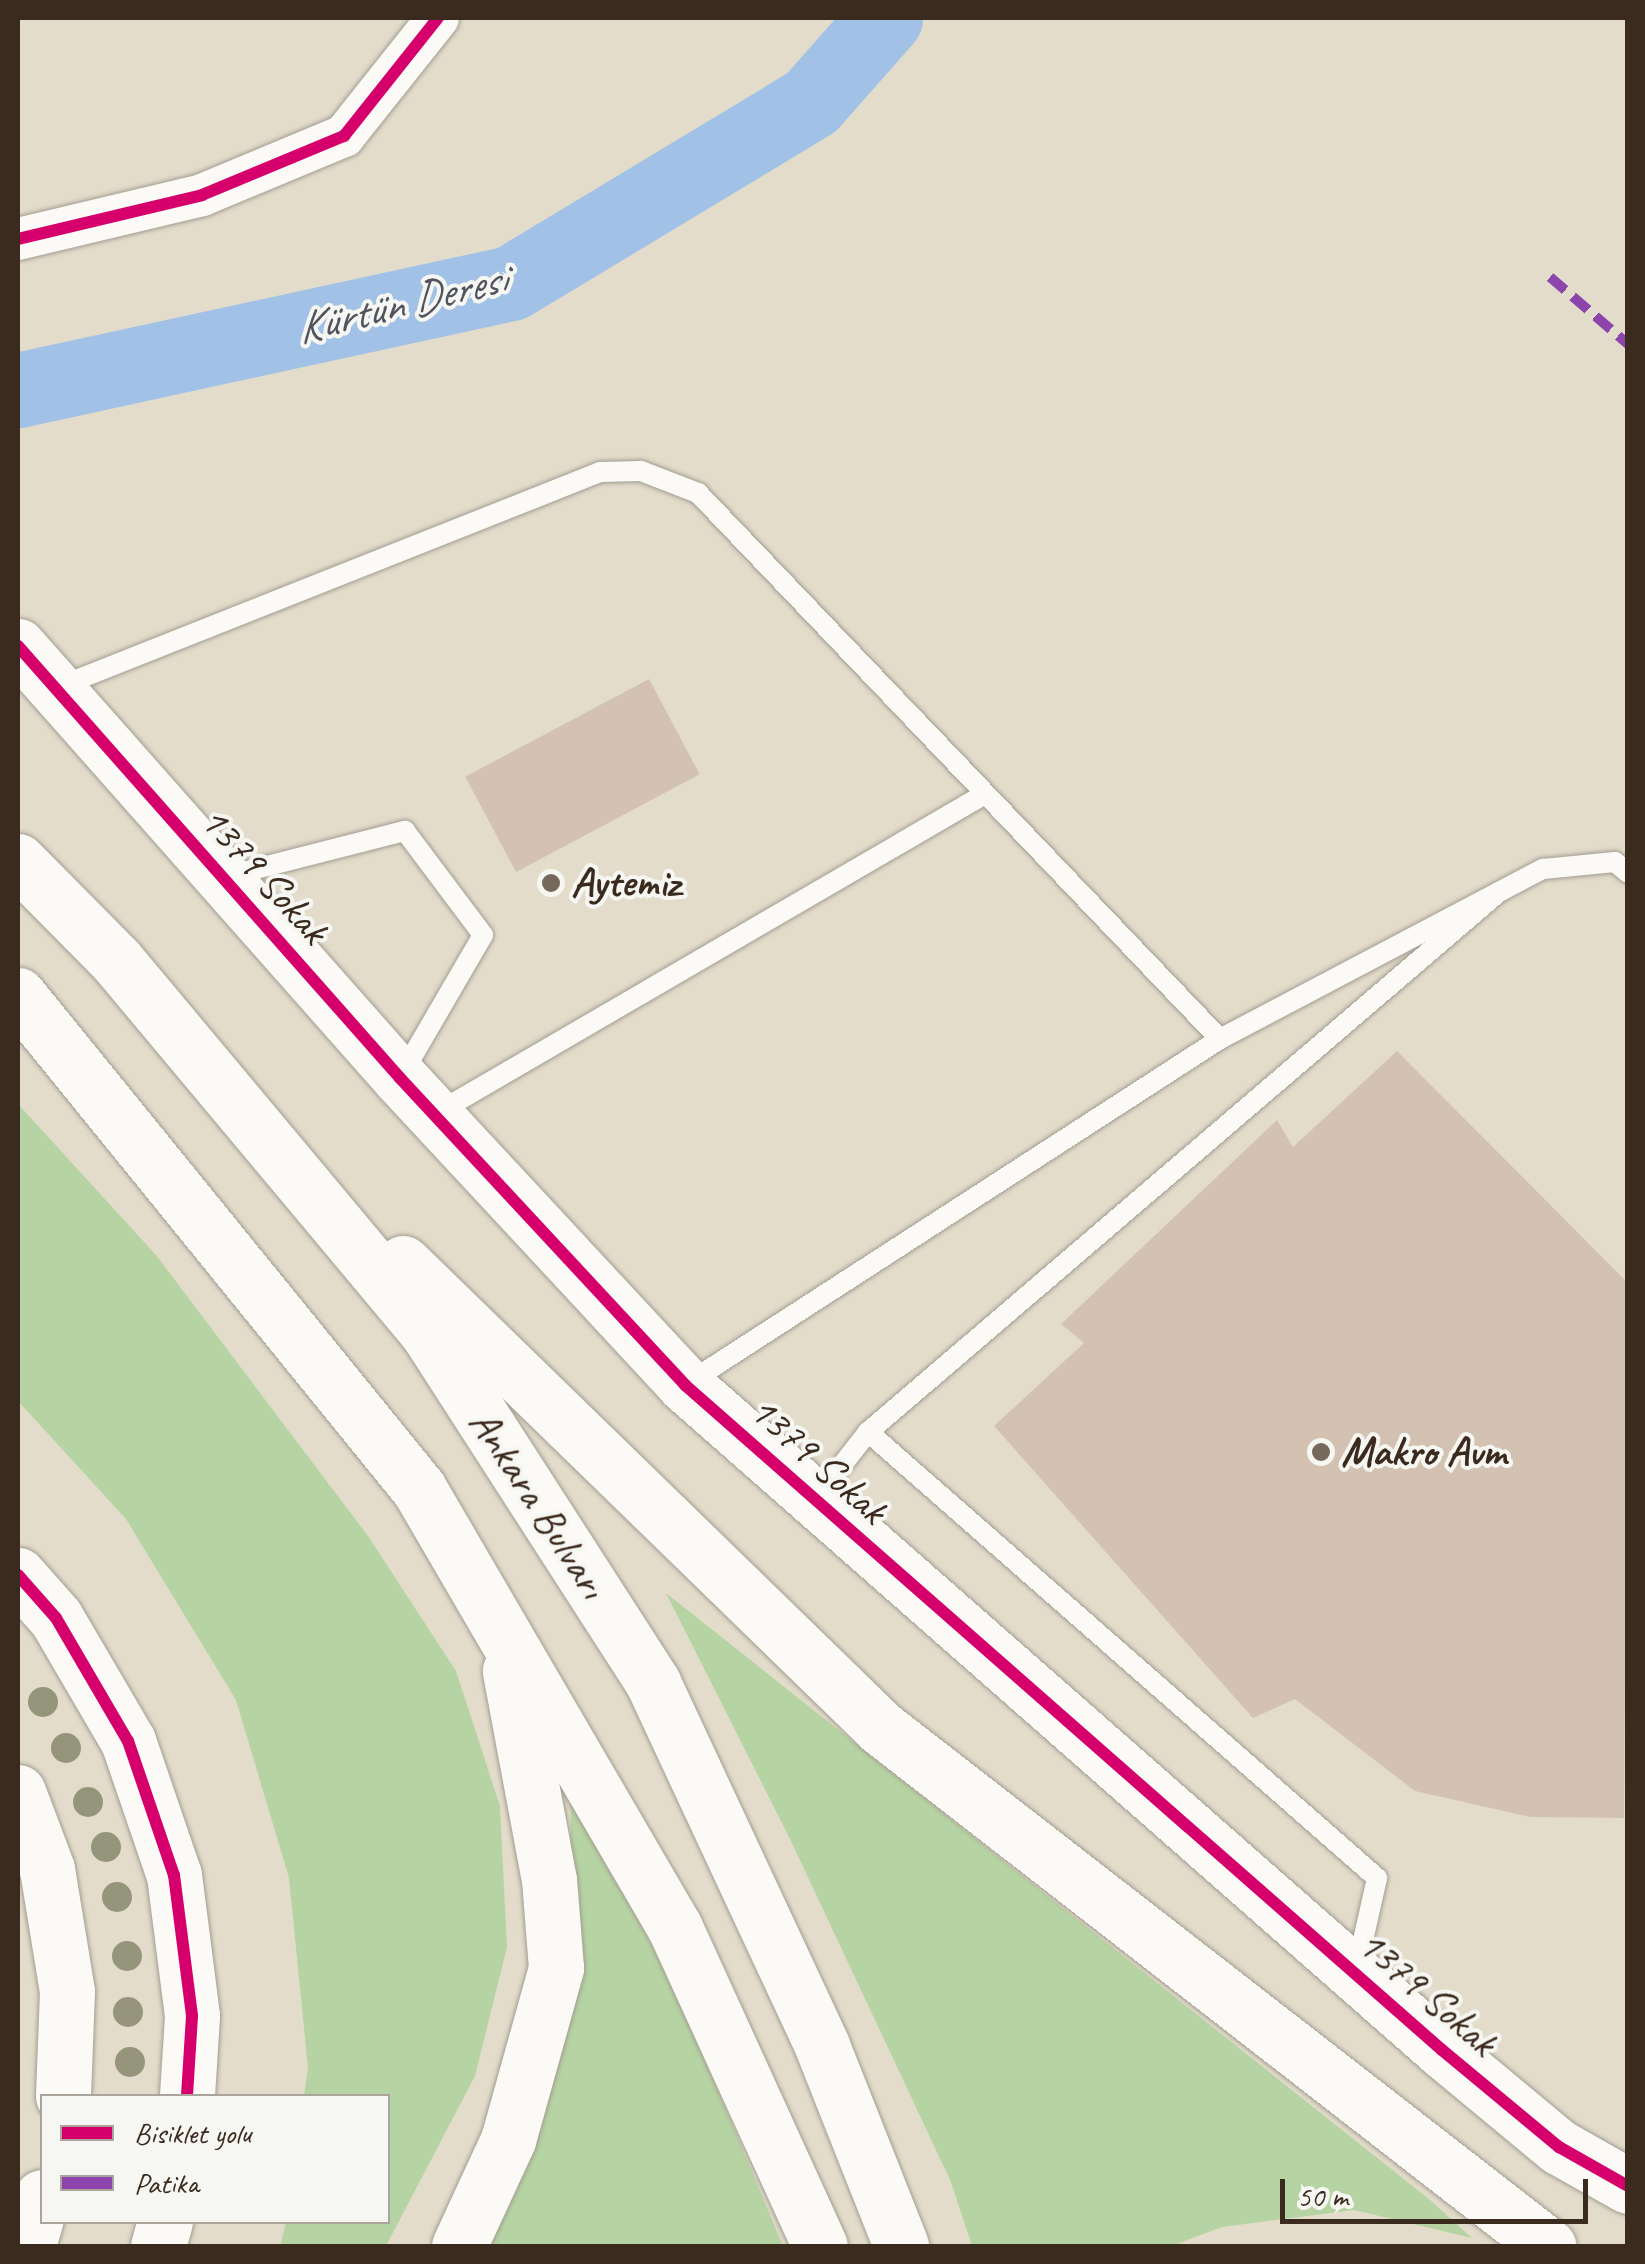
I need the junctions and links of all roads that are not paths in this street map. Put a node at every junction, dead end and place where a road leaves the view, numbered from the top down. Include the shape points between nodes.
1 (438, 18) edge
2 (18, 239) edge
3 (18, 646) edge
4 (53, 689) junction
5 (986, 794) junction
6 (18, 861) edge
7 (1628, 873) edge
8 (223, 878) junction
9 (1499, 892) junction
10 (18, 996) edge
11 (1220, 1039) junction
12 (416, 1096) junction
13 (293, 1172) junction
14 (685, 1385) junction
15 (868, 1432) junction
16 (815, 1500) junction
17 (18, 1575) edge
18 (501, 1624) junction
19 (18, 1792) edge
20 (1356, 1974) junction
21 (63, 2094) edge
22 (187, 2094) edge
23 (1628, 2186) edge
24 (40, 2204) edge
25 (28, 2246) edge
26 (459, 2246) edge
27 (820, 2246) edge
28 (901, 2246) edge
29 (1548, 2246) edge

1 - 2 street via 344,136 202,195
3 - 4 main road, 1379 Sokak
4 - 5 lane via 600,472 642,471 698,493
4 - 8 main road, 1379 Sokak
5 - 11 lane
5 - 12 lane
6 - 13 main road, Ankara Bulvarı via 116,960
7 - 9 lane via 1615,862 1542,869
8 - 12 main road, 1379 Sokak
8 - 12 lane via 405,831 483,934
9 - 11 lane
9 - 15 lane
10 - 18 main road via 419,1489
11 - 14 lane
12 - 14 main road, 1379 Sokak
13 - 28 main road, Ankara Bulvarı via 429,1335 653,1683 822,2046
13 - 29 main road via 446,1299 881,1728
14 - 16 main road, 1379 Sokak
15 - 16 lane
15 - 20 lane via 1377,1878
16 - 20 main road, 1379 Sokak
17 - 22 main road via 56,1618 128,1741 174,1876 192,2016
18 - 26 main road via 548,1880 556,1968 508,2140
18 - 27 main road via 676,1928
19 - 21 main road via 47,1869 67,1991
20 - 23 main road, 1379 Sokak via 1559,2147
24 - 25 main road

